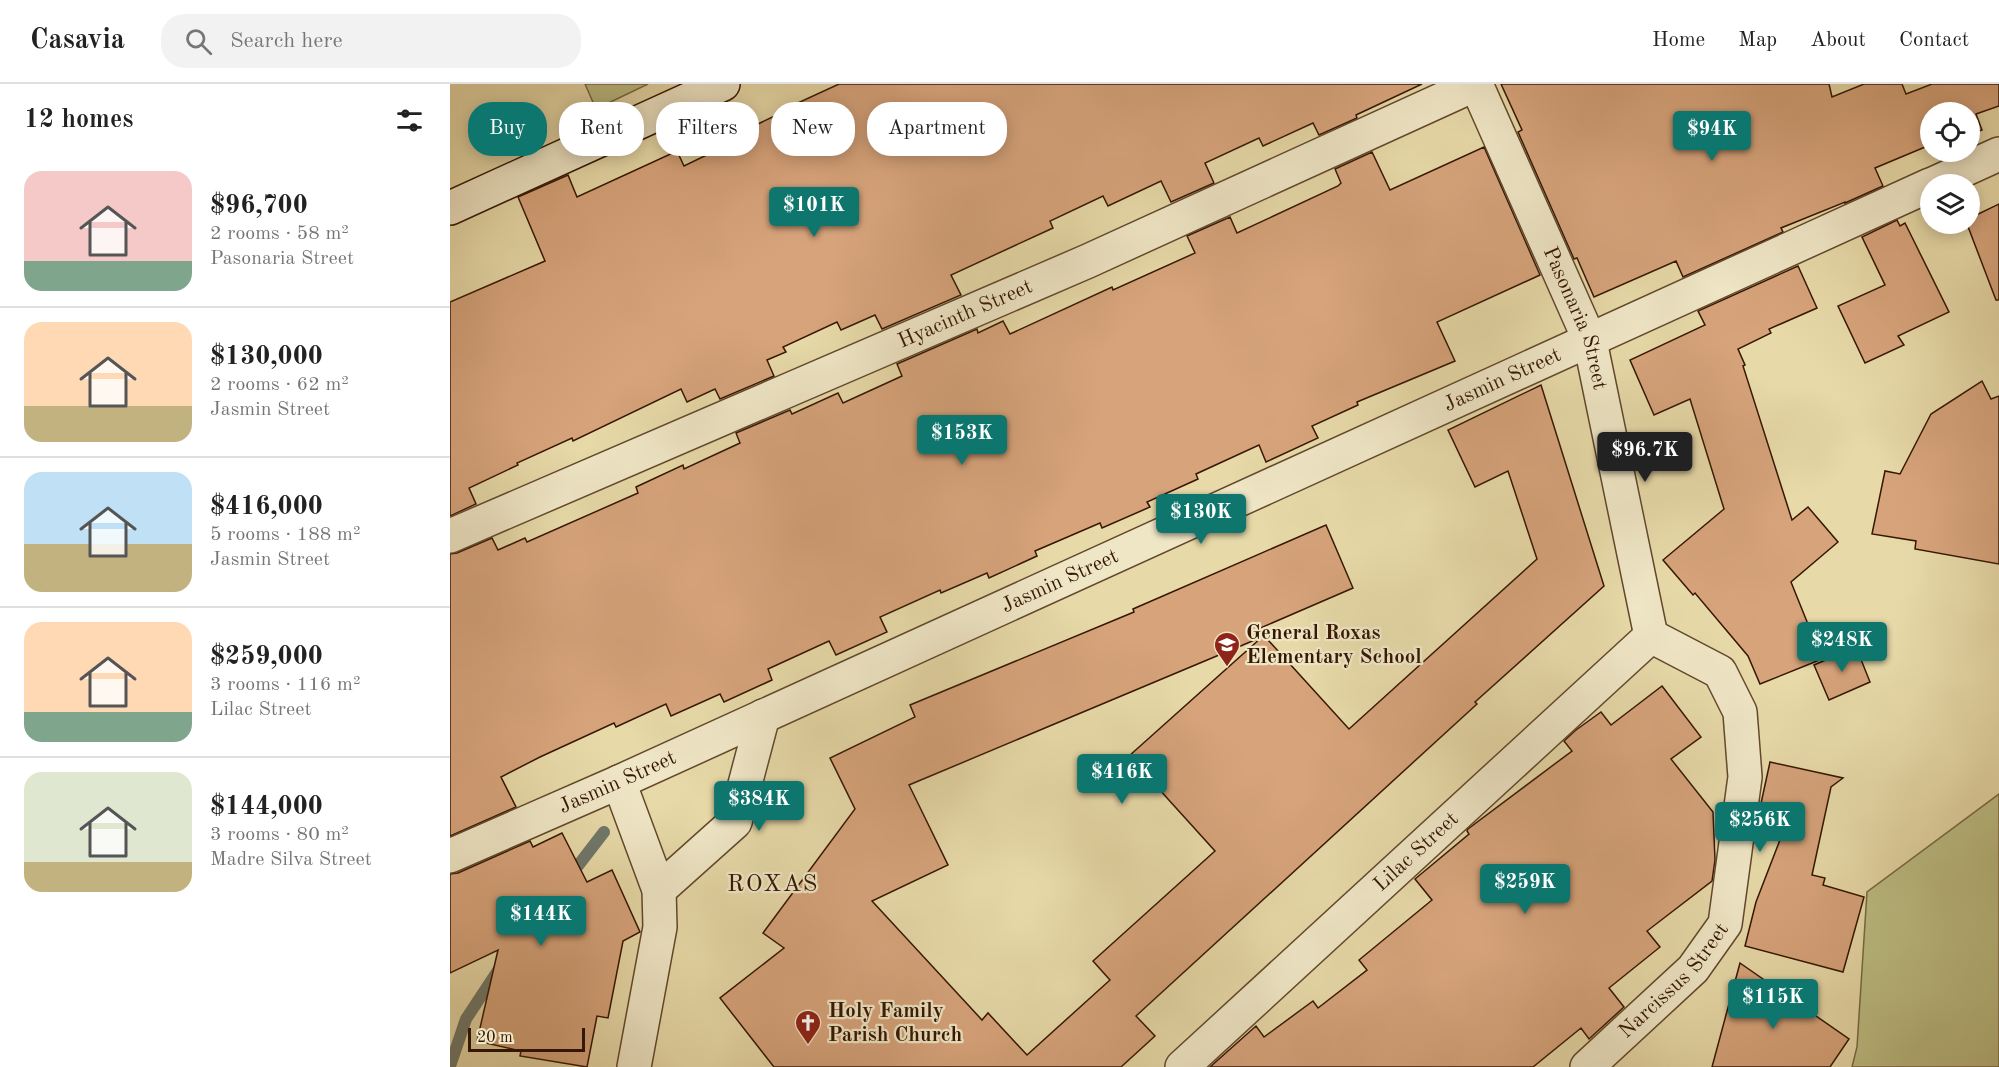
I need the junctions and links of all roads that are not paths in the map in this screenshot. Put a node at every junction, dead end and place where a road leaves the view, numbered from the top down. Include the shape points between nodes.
1 (723, 84) edge
2 (1476, 84) edge
3 (1999, 154) edge
4 (1956, 174) edge
5 (1920, 190) edge
6 (450, 208) edge
7 (1590, 341) junction
8 (450, 536) edge
9 (1651, 636) junction
10 (763, 716) junction
11 (619, 782) junction
12 (450, 856) edge
13 (659, 890) junction
14 (634, 1067) edge
15 (1182, 1067) edge
16 (1587, 1067) edge

1 - 6 street
2 - 7 street, Pasonaria Street
2 - 8 street, Hyacinth Street via 1088,261
3 - 4 street, Jasmin Street
5 - 7 street, Jasmin Street
7 - 9 street, Pasonaria Street
7 - 10 street, Jasmin Street
9 - 15 street, Lilac Street
9 - 16 street, Narcissus Street via 1720,672 1740,712 1745,777 1725,924 1693,969
10 - 11 street, Jasmin Street
10 - 13 street via 735,822
11 - 12 street, Jasmin Street
11 - 13 street
13 - 14 street via 660,927

